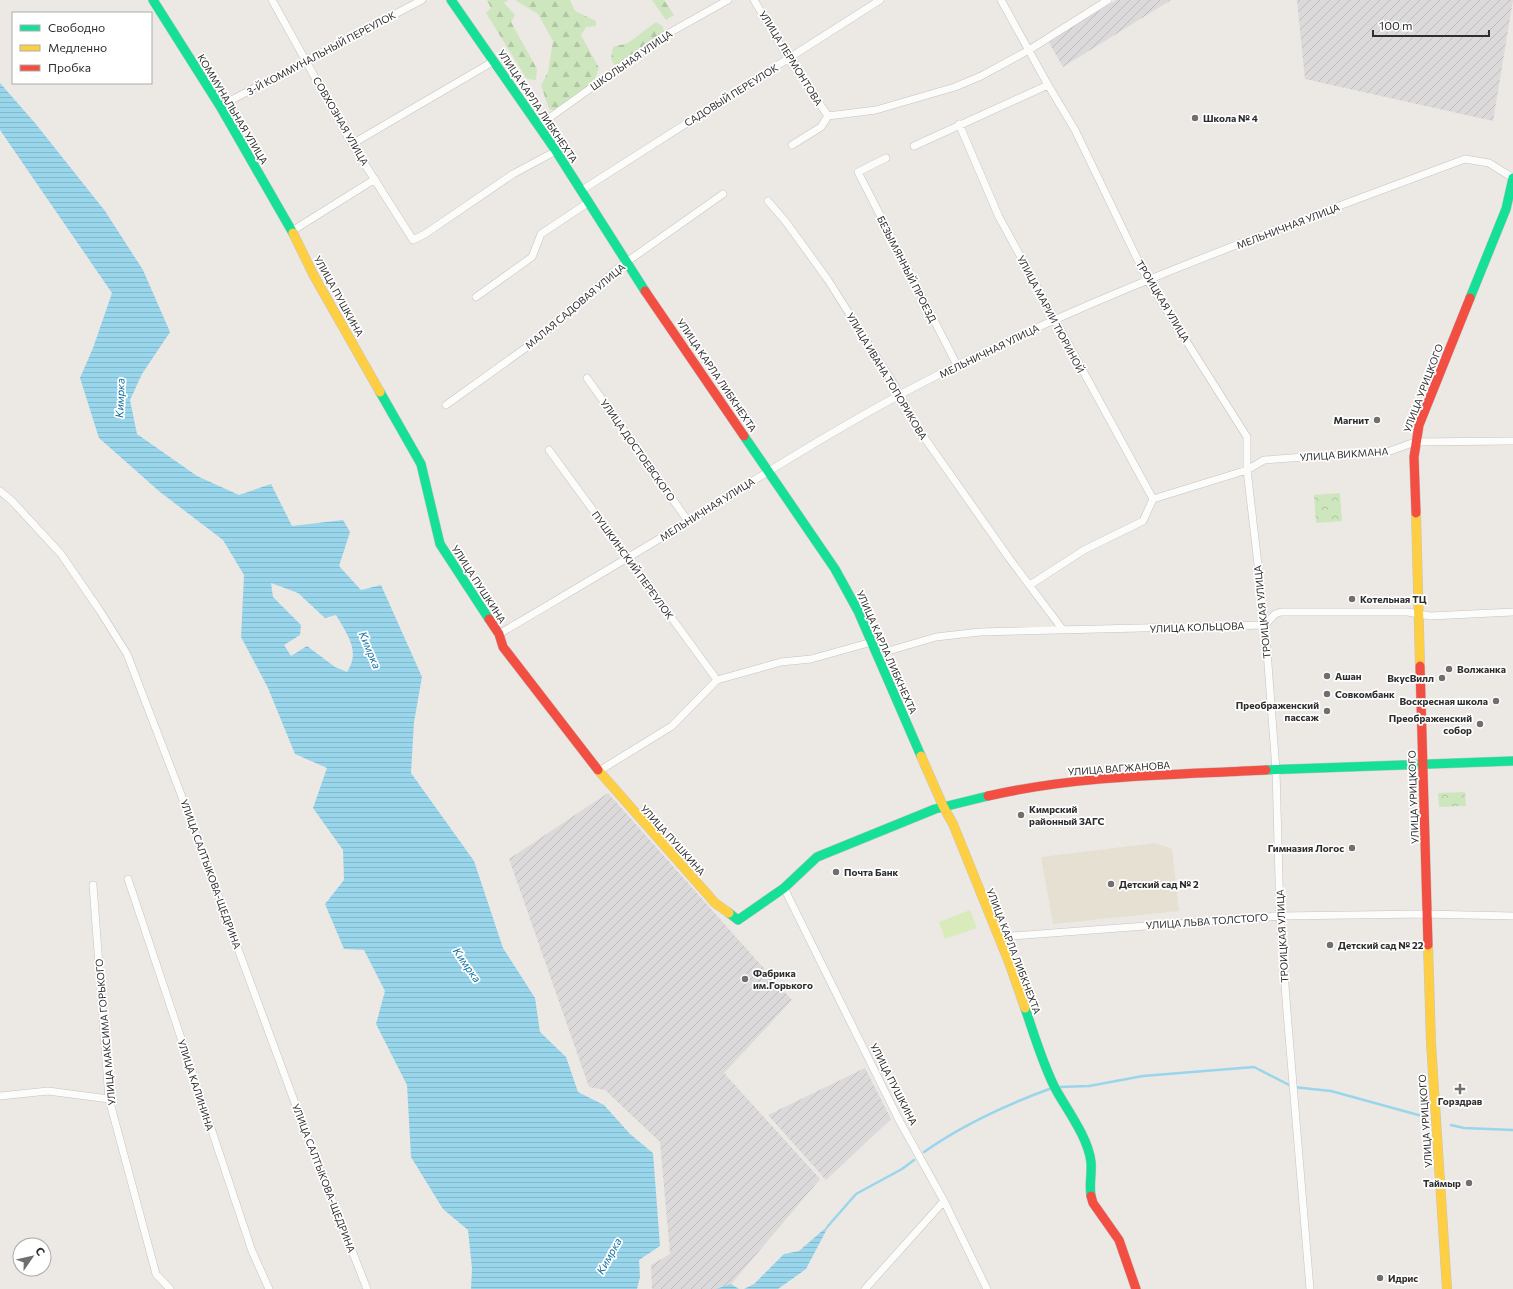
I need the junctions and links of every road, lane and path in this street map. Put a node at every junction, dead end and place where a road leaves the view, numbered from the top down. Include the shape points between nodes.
1 (153, 0) edge
2 (272, 0) edge
3 (422, 0) edge
4 (451, 0) edge
5 (728, 0) edge
6 (754, 0) edge
7 (880, 0) edge
8 (1001, 0) edge
9 (1108, 0) edge
10 (1028, 50) junction
11 (789, 59) junction
12 (306, 61) junction
13 (494, 61) junction
14 (1048, 85) junction
15 (220, 106) junction
16 (828, 116) junction
17 (959, 124) junction
18 (538, 126) junction
19 (352, 144) junction
20 (792, 145) dead end
21 (914, 146) dead end
22 (556, 151) junction
23 (886, 158) dead end
24 (1513, 178) edge
25 (375, 179) junction
26 (582, 190) junction
27 (723, 194) dead end
28 (768, 201) dead end
29 (589, 202) junction
30 (292, 231) junction
31 (626, 263) junction
32 (1147, 279) junction
33 (476, 297) dead end
34 (1053, 320) junction
35 (957, 365) junction
36 (587, 378) dead end
37 (900, 395) junction
38 (446, 404) dead end
39 (1513, 441) edge
40 (1415, 442) junction
41 (549, 450) dead end
42 (1247, 470) junction
43 (769, 471) junction
44 (0, 491) edge
45 (1153, 499) junction
46 (688, 521) junction
47 (628, 558) junction
48 (1030, 585) junction
49 (1513, 612) edge
50 (1419, 614) junction
51 (1265, 625) junction
52 (1063, 630) junction
53 (499, 634) junction
54 (872, 642) junction
55 (878, 654) junction
56 (717, 680) junction
57 (1513, 761) edge
58 (1423, 765) junction
59 (1276, 770) junction
60 (599, 771) junction
61 (943, 806) junction
62 (128, 879) dead end
63 (93, 885) dead end
64 (784, 888) junction
65 (1428, 914) junction
66 (1280, 916) junction
67 (1513, 916) edge
68 (738, 920) joint
69 (998, 937) junction
70 (0, 1096) edge
71 (109, 1099) junction
72 (944, 1200) junction
73 (170, 1289) edge
74 (269, 1289) edge
75 (367, 1289) edge
76 (865, 1289) edge
77 (987, 1289) edge
78 (1136, 1289) edge
79 (1310, 1289) edge
80 (1447, 1289) edge

1 - 15 street, КОММУНАЛЬНАЯ УЛИЦА
2 - 12 street, СОВХОЗНАЯ УЛИЦА
3 - 12 street, 3-Й КОММУНАЛЬНЫЙ ПЕРЕУЛОК
4 - 13 street, УЛИЦА КАРЛА ЛИБКНЕХТА
5 - 18 street, ШКОЛЬНАЯ УЛИЦА via 662,37
6 - 11 street, УЛИЦА ЛЕРМОНТОВА
7 - 11 street, САДОВЫЙ ПЕРЕУЛОК
8 - 10 street, ТРОИЦКАЯ УЛИЦА
9 - 10 street
10 - 14 street, ТРОИЦКАЯ УЛИЦА
10 - 16 street via 955,87 876,110
11 - 16 street, УЛИЦА ЛЕРМОНТОВА
11 - 26 street, САДОВЫЙ ПЕРЕУЛОК
12 - 15 street, 3-Й КОММУНАЛЬНЫЙ ПЕРЕУЛОК
12 - 19 street, СОВХОЗНАЯ УЛИЦА
13 - 18 street, УЛИЦА КАРЛА ЛИБКНЕХТА
13 - 19 street
14 - 17 street
14 - 32 street, ТРОИЦКАЯ УЛИЦА via 1075,130
15 - 30 street, КОММУНАЛЬНАЯ УЛИЦА
16 - 20 street via 821,127
17 - 21 street
17 - 34 street, УЛИЦА МАРИИ ТЮРИНОЙ via 999,217
18 - 22 street, УЛИЦА КАРЛА ЛИБКНЕХТА
19 - 25 street, СОВХОЗНАЯ УЛИЦА
22 - 25 street, СОВХОЗНАЯ УЛИЦА via 513,174 413,240
22 - 26 street, УЛИЦА КАРЛА ЛИБКНЕХТА
23 - 35 street, БЕЗЫМЯННЫЙ ПРОЕЗД via 858,172
24 - 32 street, МЕЛЬНИЧНАЯ УЛИЦА via 1489,163 1465,159
24 - 40 street, УЛИЦА УРИЦКОГО via 1506,209 1419,425
25 - 30 street
26 - 29 street, УЛИЦА КАРЛА ЛИБКНЕХТА
27 - 31 street, МАЛАЯ САДОВАЯ УЛИЦА
28 - 37 street, УЛИЦА ИВАНА ТОПОРИКОВА via 828,280
29 - 31 street, УЛИЦА КАРЛА ЛИБКНЕХТА
29 - 33 street via 541,234 532,257
30 - 53 street, УЛИЦА ПУШКИНА via 314,276 421,464 440,544
31 - 38 street, МАЛАЯ САДОВАЯ УЛИЦА via 538,339
31 - 43 street, УЛИЦА КАРЛА ЛИБКНЕХТА
32 - 34 street, МЕЛЬНИЧНАЯ УЛИЦА
32 - 42 street, ТРОИЦКАЯ УЛИЦА via 1247,437
34 - 35 street, МЕЛЬНИЧНАЯ УЛИЦА
34 - 45 street, УЛИЦА МАРИИ ТЮРИНОЙ
35 - 37 street, МЕЛЬНИЧНАЯ УЛИЦА
36 - 46 street, УЛИЦА ДОСТОЕВСКОГО
37 - 43 street, МЕЛЬНИЧНАЯ УЛИЦА
37 - 48 street, УЛИЦА ИВАНА ТОПОРИКОВА via 912,420
39 - 40 street, УЛИЦА ВИКМАНА
40 - 42 street, УЛИЦА ВИКМАНА via 1390,451 1264,460
40 - 50 street, УЛИЦА УРИЦКОГО
41 - 47 street, ПУШКИНСКИЙ ПЕРЕУЛОК
42 - 45 street, УЛИЦА ВИКМАНА
42 - 51 street, ТРОИЦКАЯ УЛИЦА
43 - 46 street, МЕЛЬНИЧНАЯ УЛИЦА
43 - 54 street, УЛИЦА КАРЛА ЛИБКНЕХТА via 835,569
44 - 75 street, УЛИЦА САЛТЫКОВА-ЩЕДРИНА via 61,554 127,654
45 - 48 street via 1144,520 1084,550
46 - 47 street, МЕЛЬНИЧНАЯ УЛИЦА
47 - 53 street, МЕЛЬНИЧНАЯ УЛИЦА
47 - 56 street, ПУШКИНСКИЙ ПЕРЕУЛОК
48 - 52 street, УЛИЦА ИВАНА ТОПОРИКОВА
49 - 50 street via 1430,616
50 - 51 street via 1281,612 1275,614
50 - 58 street, УЛИЦА УРИЦКОГО
51 - 52 street, УЛИЦА КОЛЬЦОВА
51 - 59 street, ТРОИЦКАЯ УЛИЦА
52 - 55 street, УЛИЦА КОЛЬЦОВА via 980,632 936,637
53 - 60 street, УЛИЦА ПУШКИНА via 503,647
54 - 55 street, УЛИЦА КАРЛА ЛИБКНЕХТА
54 - 56 street via 811,659 781,662
55 - 61 street, УЛИЦА КАРЛА ЛИБКНЕХТА
56 - 60 street via 672,726
57 - 58 street, УЛИЦА ВАГЖАНОВА
58 - 59 street, УЛИЦА ВАГЖАНОВА
58 - 65 street, УЛИЦА УРИЦКОГО
59 - 61 street, УЛИЦА ВАГЖАНОВА via 1096,778 1011,791
59 - 66 street, ТРОИЦКАЯ УЛИЦА
60 - 68 street, УЛИЦА ПУШКИНА via 715,903
61 - 64 street, УЛИЦА ВАГЖАНОВА via 817,857
61 - 69 street, УЛИЦА КАРЛА ЛИБКНЕХТА via 953,824
62 - 74 street, УЛИЦА КАЛИНИНА via 247,1236
63 - 71 street, УЛИЦА МАКСИМА ГОРЬКОГО
64 - 68 street, УЛИЦА ВАГЖАНОВА
64 - 72 street, УЛИЦА ПУШКИНА via 899,1120
65 - 66 street, УЛИЦА ЛЬВА ТОЛСТОГО
65 - 67 street, УЛИЦА ЛЬВА ТОЛСТОГО
65 - 80 street, УЛИЦА УРИЦКОГО via 1432,1046
66 - 69 street, УЛИЦА ЛЬВА ТОЛСТОГО
66 - 79 street, ТРОИЦКАЯ УЛИЦА
69 - 78 street, УЛИЦА КАРЛА ЛИБКНЕХТА via 1044,1062 1082,1135 1091,1162 1089,1185 1093,1203 1119,1240
70 - 71 street via 48,1091
71 - 73 street, УЛИЦА МАКСИМА ГОРЬКОГО via 156,1274
72 - 76 street
72 - 77 street, УЛИЦА ПУШКИНА

